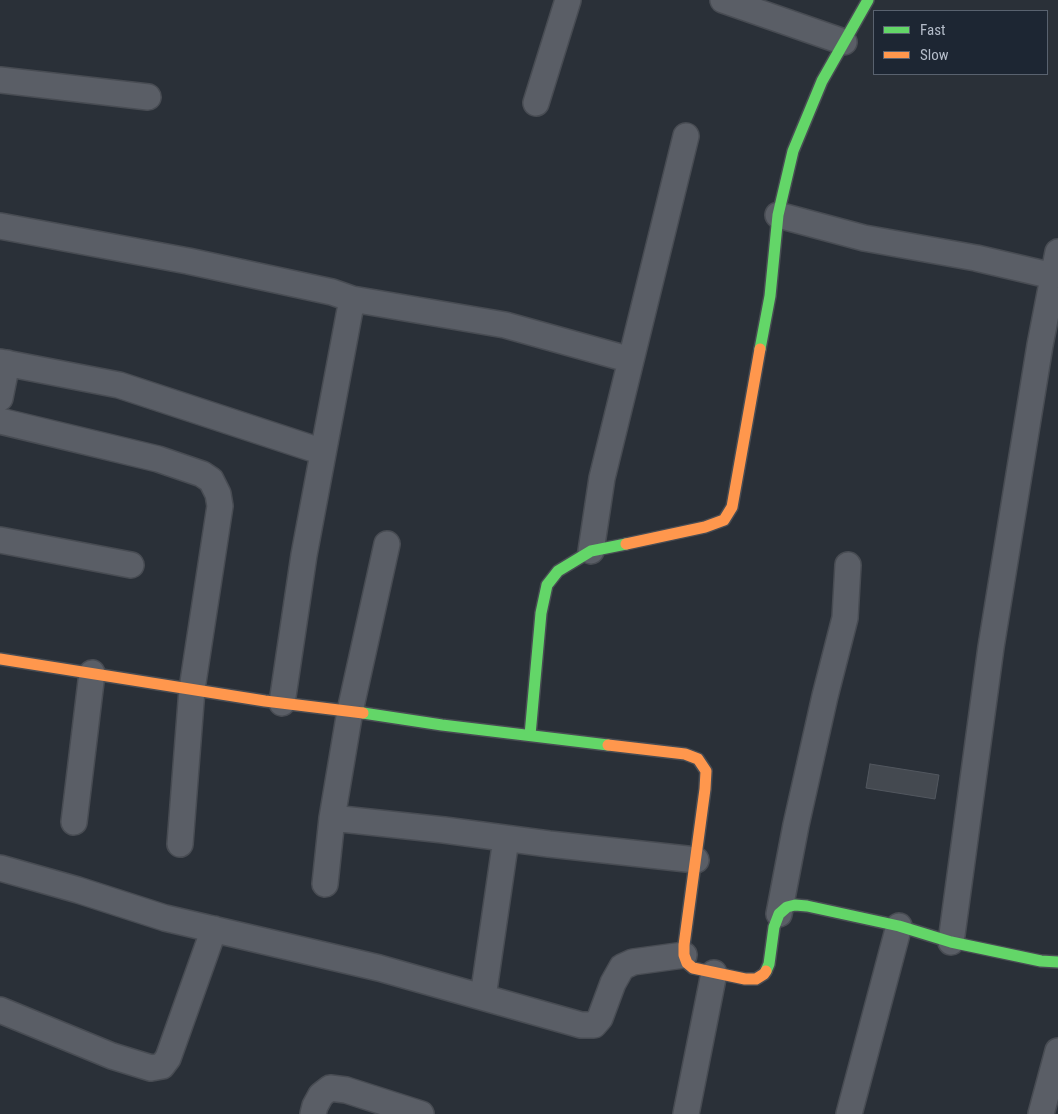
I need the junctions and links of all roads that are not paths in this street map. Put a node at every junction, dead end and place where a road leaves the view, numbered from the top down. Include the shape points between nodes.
1 (568, 0) edge
2 (724, 0) edge
3 (868, 0) edge
4 (844, 42) junction
5 (0, 80) edge
6 (148, 97) dead end
7 (536, 103) dead end
8 (686, 136) dead end
9 (778, 215) junction
10 (0, 226) edge
11 (1056, 264) edge
12 (352, 299) junction
13 (631, 360) junction
14 (4, 363) edge
15 (0, 398) edge
16 (0, 421) edge
17 (323, 452) junction
18 (0, 540) edge
19 (387, 544) dead end
20 (591, 551) junction
21 (131, 565) dead end
22 (848, 565) dead end
23 (0, 659) edge
24 (92, 673) junction
25 (192, 689) junction
26 (282, 703) junction
27 (350, 711) junction
28 (530, 735) junction
29 (332, 818) junction
30 (74, 822) dead end
31 (506, 839) junction
32 (180, 844) dead end
33 (696, 860) junction
34 (0, 868) edge
35 (325, 884) dead end
36 (779, 914) junction
37 (900, 926) junction
38 (214, 929) junction
39 (950, 942) junction
40 (684, 955) junction
41 (1058, 962) edge
42 (714, 972) junction
43 (484, 997) junction
44 (0, 1010) edge
45 (1058, 1051) edge
46 (313, 1114) edge
47 (421, 1114) edge
48 (686, 1114) edge
49 (848, 1114) edge
50 (1042, 1114) edge

1 - 7 street
2 - 4 street
3 - 4 street
4 - 9 street via 822,81 793,151
5 - 6 street
8 - 13 street
9 - 11 street via 864,238 976,258
9 - 20 street via 770,296 732,507 724,520 705,527
10 - 12 street via 188,261
11 - 39 street via 993,637
12 - 13 street via 505,325
12 - 17 street
13 - 20 street via 602,478
14 - 15 street
14 - 17 street via 119,385
16 - 25 street via 158,459 202,474 210,480 220,506
17 - 26 street
18 - 21 street
19 - 27 street
20 - 28 street via 558,571 546,584
22 - 36 street via 845,618 800,807
23 - 24 street
24 - 25 street
24 - 30 street
25 - 26 street
25 - 32 street
26 - 27 street
27 - 28 street
27 - 29 street
28 - 33 street via 686,754 698,759 706,771
29 - 31 street
29 - 35 street
31 - 33 street
31 - 43 street
33 - 40 street
34 - 38 street via 165,918
36 - 37 street via 787,907 807,906
36 - 42 street via 764,974 756,979 745,979
37 - 39 street
37 - 49 street
38 - 43 street
38 - 44 street via 168,1058 162,1066 151,1068 112,1056
39 - 41 street
40 - 42 street via 693,968
40 - 43 street via 633,962 622,967 594,1025 581,1025
42 - 48 street
45 - 50 street
46 - 47 street via 321,1094 330,1088

